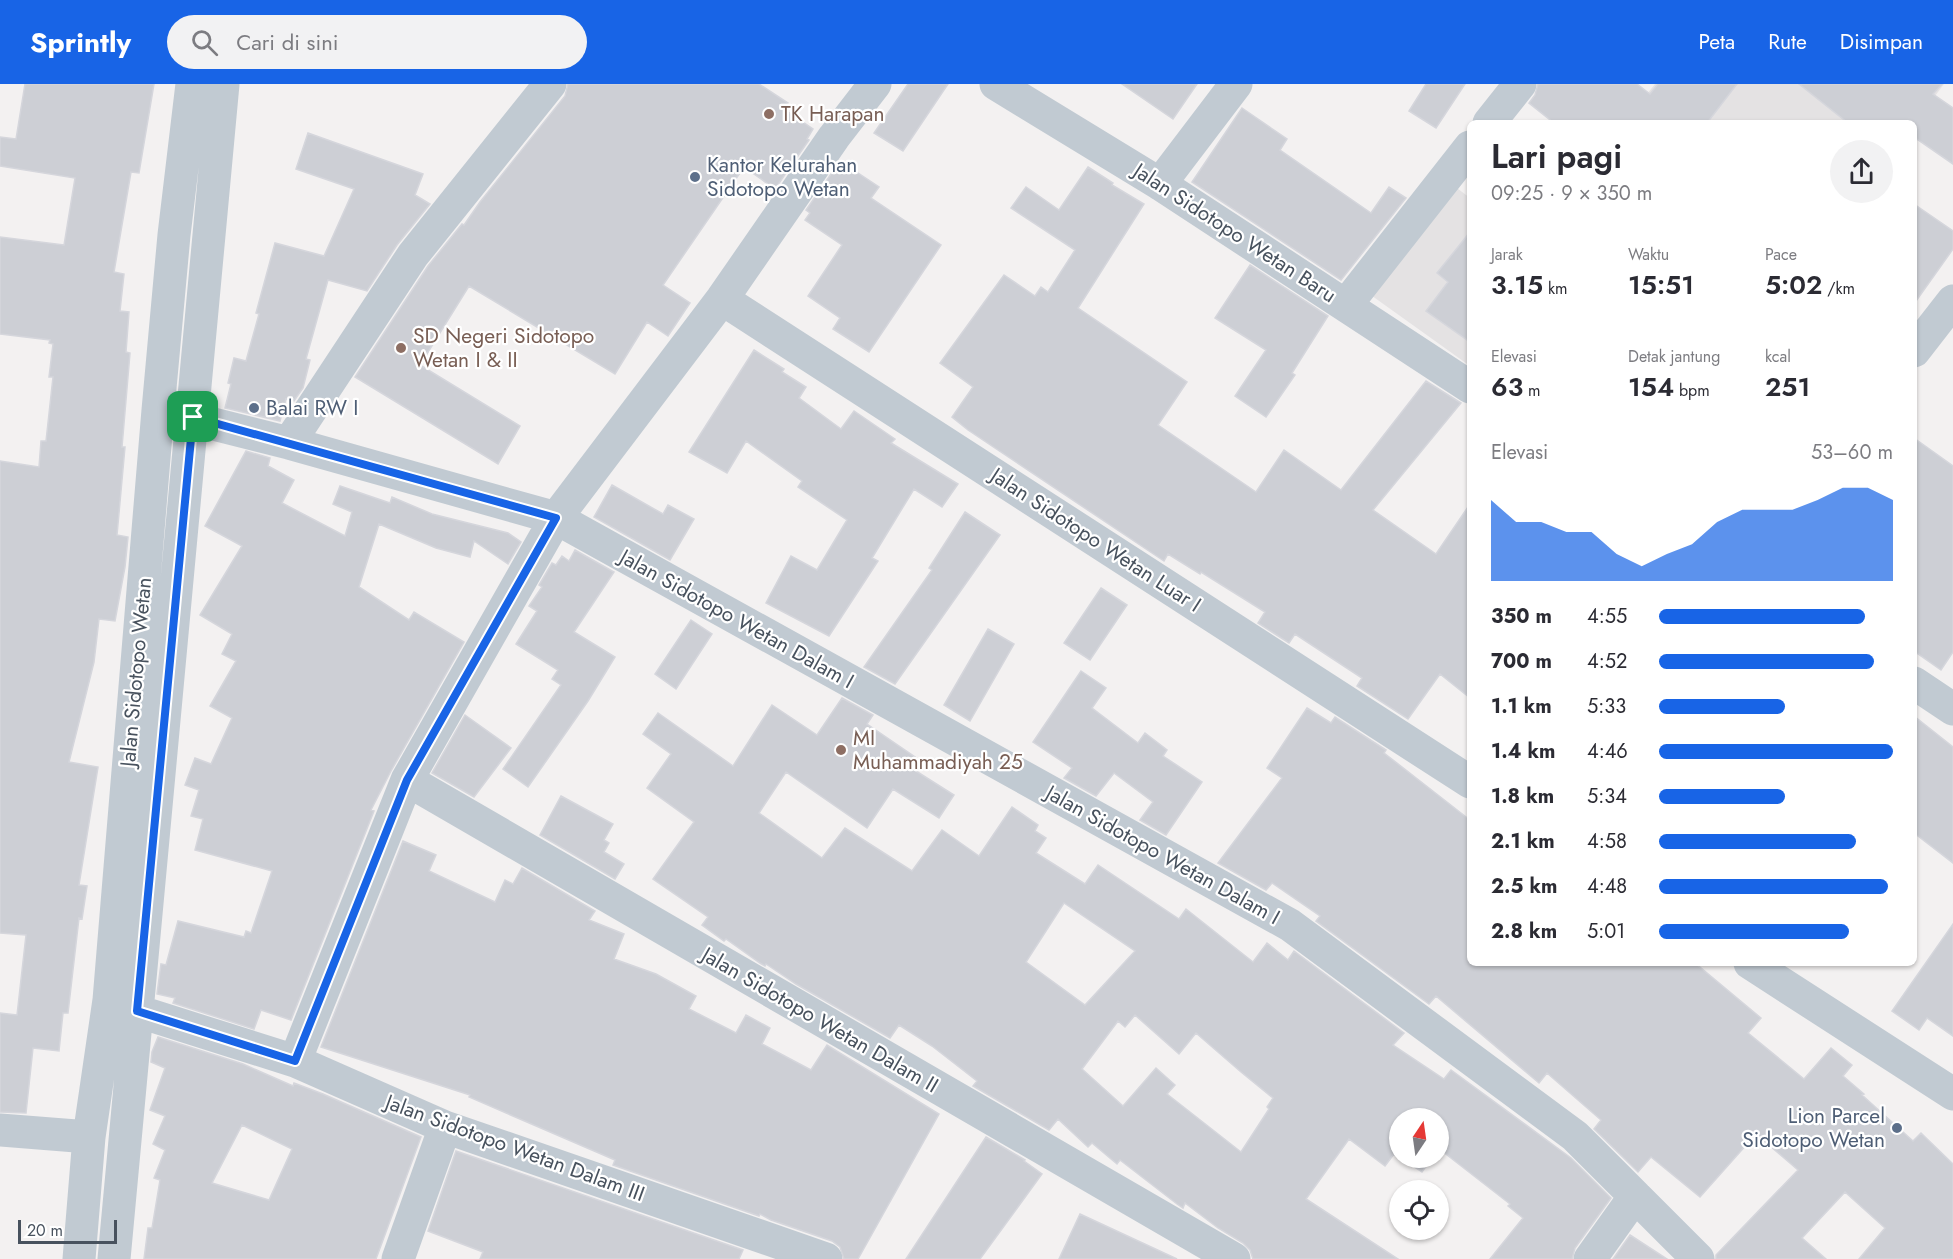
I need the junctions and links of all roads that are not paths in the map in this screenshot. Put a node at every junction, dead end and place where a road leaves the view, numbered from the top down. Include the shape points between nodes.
1 (192, 84) edge
2 (223, 84) edge
3 (550, 84) edge
4 (876, 84) edge
5 (996, 84) edge
6 (1236, 84) edge
7 (1520, 84) edge
8 (1491, 120) edge
9 (1467, 151) edge
10 (1160, 184) junction
11 (722, 298) junction
12 (1953, 301) edge
13 (1346, 305) junction
14 (1917, 347) edge
15 (1467, 385) edge
16 (158, 410) junction
17 (193, 417) junction
18 (288, 443) junction
19 (556, 518) junction
20 (1917, 685) edge
21 (1953, 708) edge
22 (407, 780) junction
23 (1467, 780) edge
24 (1755, 966) edge
25 (137, 1011) junction
26 (295, 1061) junction
27 (1953, 1095) edge
28 (446, 1126) junction
29 (0, 1130) edge
30 (89, 1137) junction
31 (1635, 1197) junction
32 (79, 1259) edge
33 (114, 1259) edge
34 (398, 1259) edge
35 (825, 1259) edge
36 (1234, 1259) edge
37 (1590, 1259) edge
38 (1698, 1259) edge

1 - 16 street, Jalan Sidotopo Wetan
2 - 17 street, Jalan Sidotopo Wetan
3 - 18 street via 413,255
4 - 11 street via 834,137
5 - 10 street, Jalan Sidotopo Wetan Baru
6 - 10 street
7 - 8 street
9 - 13 street
10 - 13 street, Jalan Sidotopo Wetan Baru
11 - 19 street
11 - 23 street, Jalan Sidotopo Wetan Luar I
12 - 14 street
13 - 15 street, Jalan Sidotopo Wetan Baru
16 - 17 street, Jalan Sidotopo Wetan Dalam I
16 - 30 street, Jalan Sidotopo Wetan via 109,1000
17 - 18 street, Jalan Sidotopo Wetan Dalam I
17 - 25 street, Jalan Sidotopo Wetan
18 - 19 street, Jalan Sidotopo Wetan Dalam I
19 - 22 street
19 - 31 street, Jalan Sidotopo Wetan Dalam I via 1290,926 1575,1136
20 - 21 street
22 - 26 street
22 - 36 street, Jalan Sidotopo Wetan Dalam II
24 - 27 street
25 - 26 street, Jalan Sidotopo Wetan Dalam III
25 - 33 street, Jalan Sidotopo Wetan
26 - 28 street, Jalan Sidotopo Wetan Dalam III
28 - 34 street
28 - 35 street, Jalan Sidotopo Wetan Dalam III
29 - 30 street
30 - 32 street, Jalan Sidotopo Wetan
31 - 37 street
31 - 38 street, Jalan Sidotopo Wetan Dalam I

